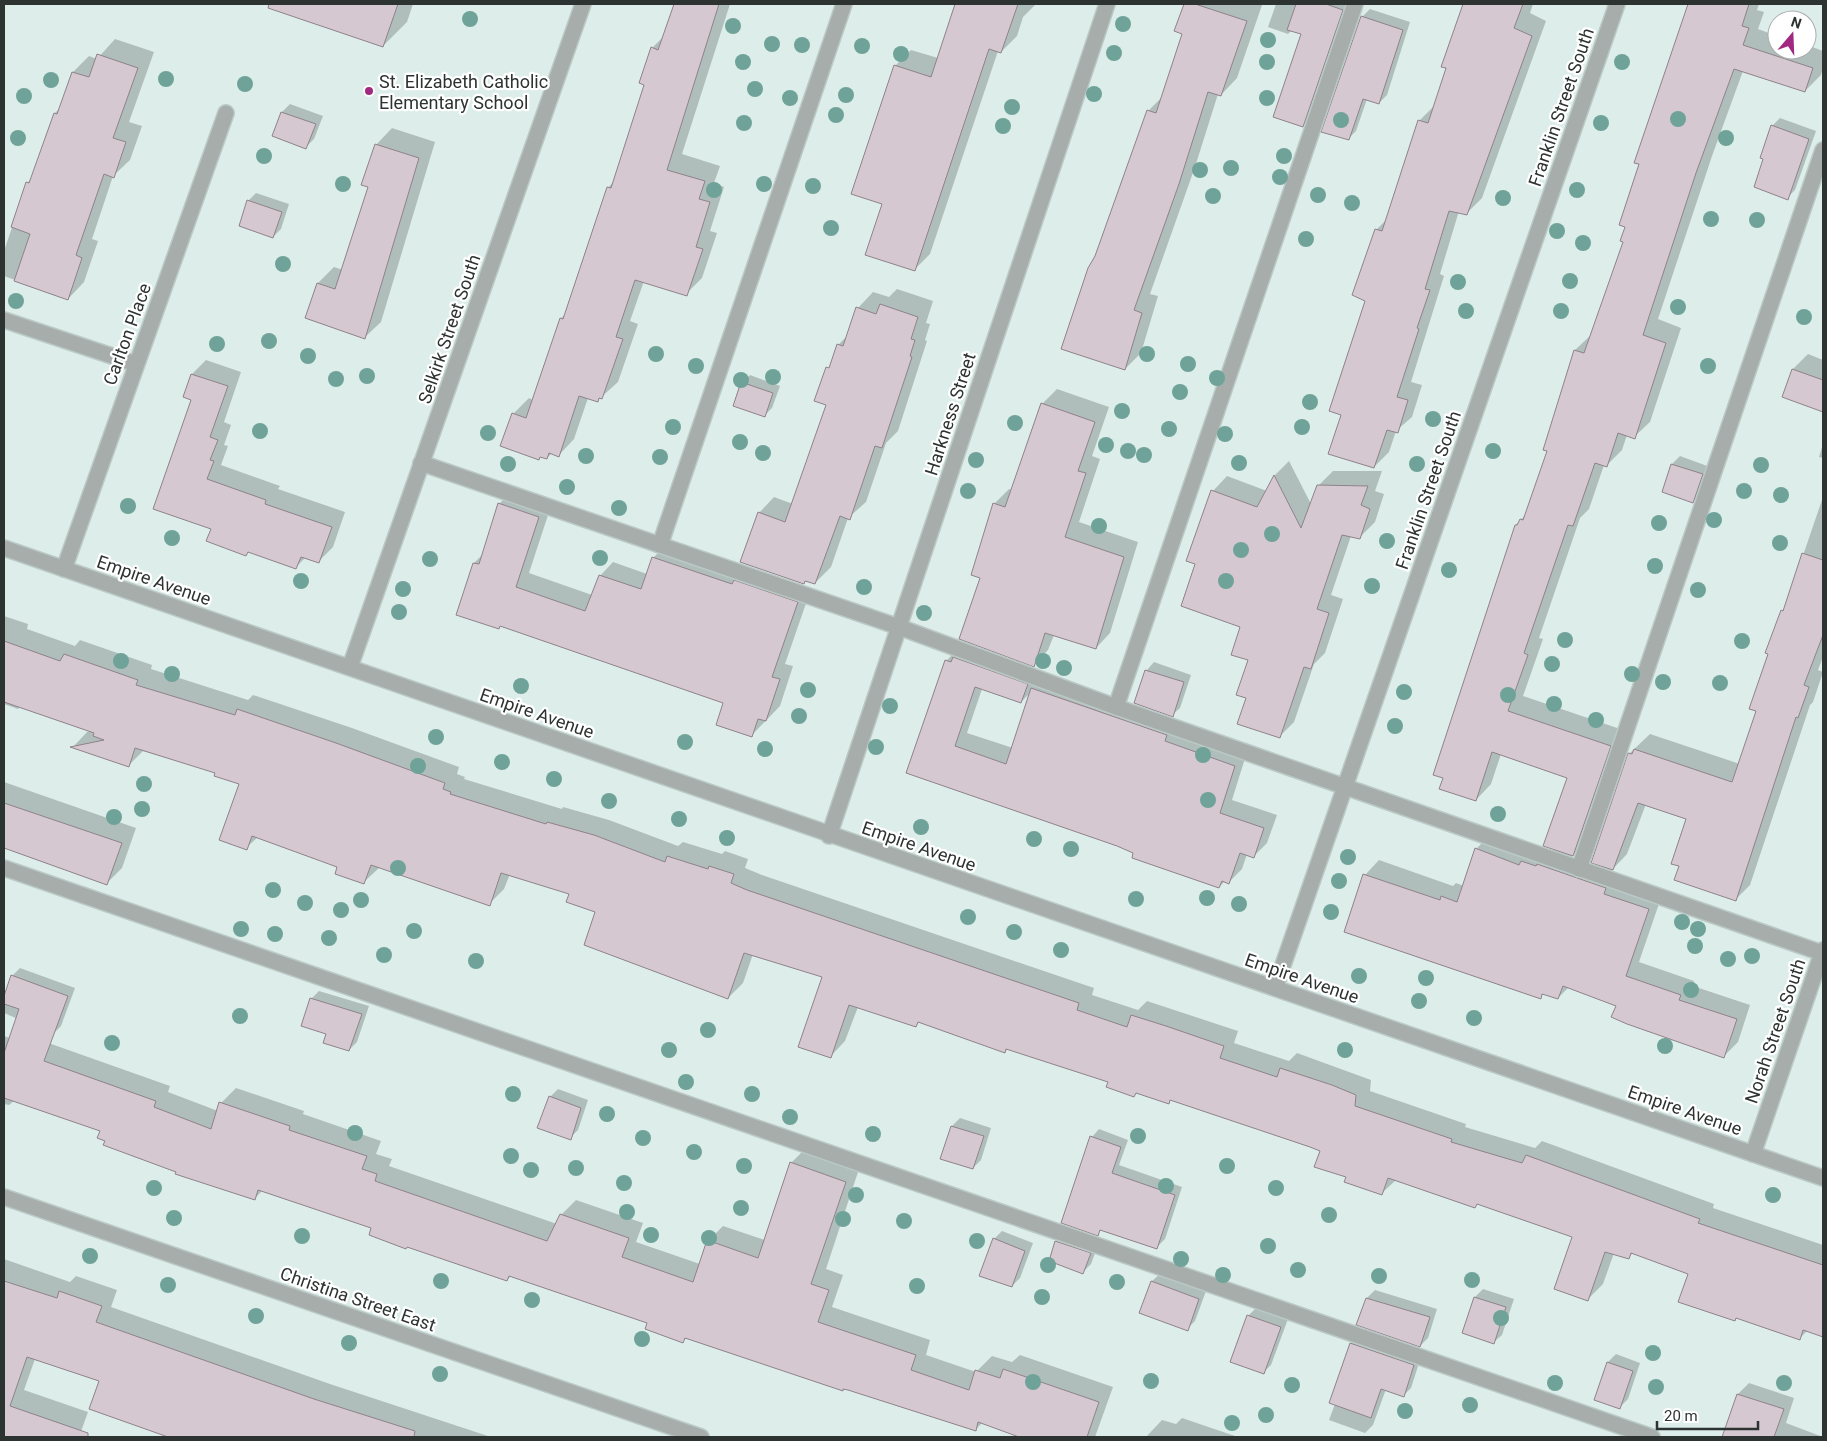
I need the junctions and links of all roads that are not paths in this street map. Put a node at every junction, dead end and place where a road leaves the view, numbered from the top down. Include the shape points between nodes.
1 (583, 4) edge
2 (844, 4) edge
3 (1107, 4) edge
4 (1355, 4) edge
5 (1617, 4) edge
6 (226, 113) dead end
7 (1823, 150) edge
8 (4, 320) edge
9 (136, 364) junction
10 (421, 463) junction
11 (660, 545) junction
12 (4, 548) edge
13 (64, 569) junction
14 (898, 627) junction
15 (350, 667) junction
16 (1116, 707) junction
17 (1345, 788) junction
18 (829, 836) junction
19 (4, 868) edge
20 (1579, 869) junction
21 (1823, 951) edge
22 (1275, 988) junction
23 (1753, 1154) junction
24 (1823, 1178) edge
25 (4, 1197) edge
26 (701, 1437) edge
27 (1652, 1437) edge

1 - 10 street, Selkirk Street South
2 - 11 street
3 - 14 street, Harkness Street
4 - 16 street
5 - 17 street, Franklin Street South
6 - 9 street, Carlton Place
7 - 20 street
8 - 9 street
9 - 13 street, Carlton Place
10 - 11 street
10 - 15 street, Selkirk Street South
11 - 14 street
12 - 13 street, Empire Avenue
13 - 15 street, Empire Avenue
14 - 16 street
14 - 18 street, Harkness Street
15 - 18 street, Empire Avenue
16 - 17 street
17 - 20 street
17 - 22 street, Franklin Street South
18 - 22 street, Empire Avenue
19 - 27 street
20 - 21 street
21 - 23 street, Norah Street South
22 - 23 street, Empire Avenue
23 - 24 street, Empire Avenue
25 - 26 street, Christina Street East

